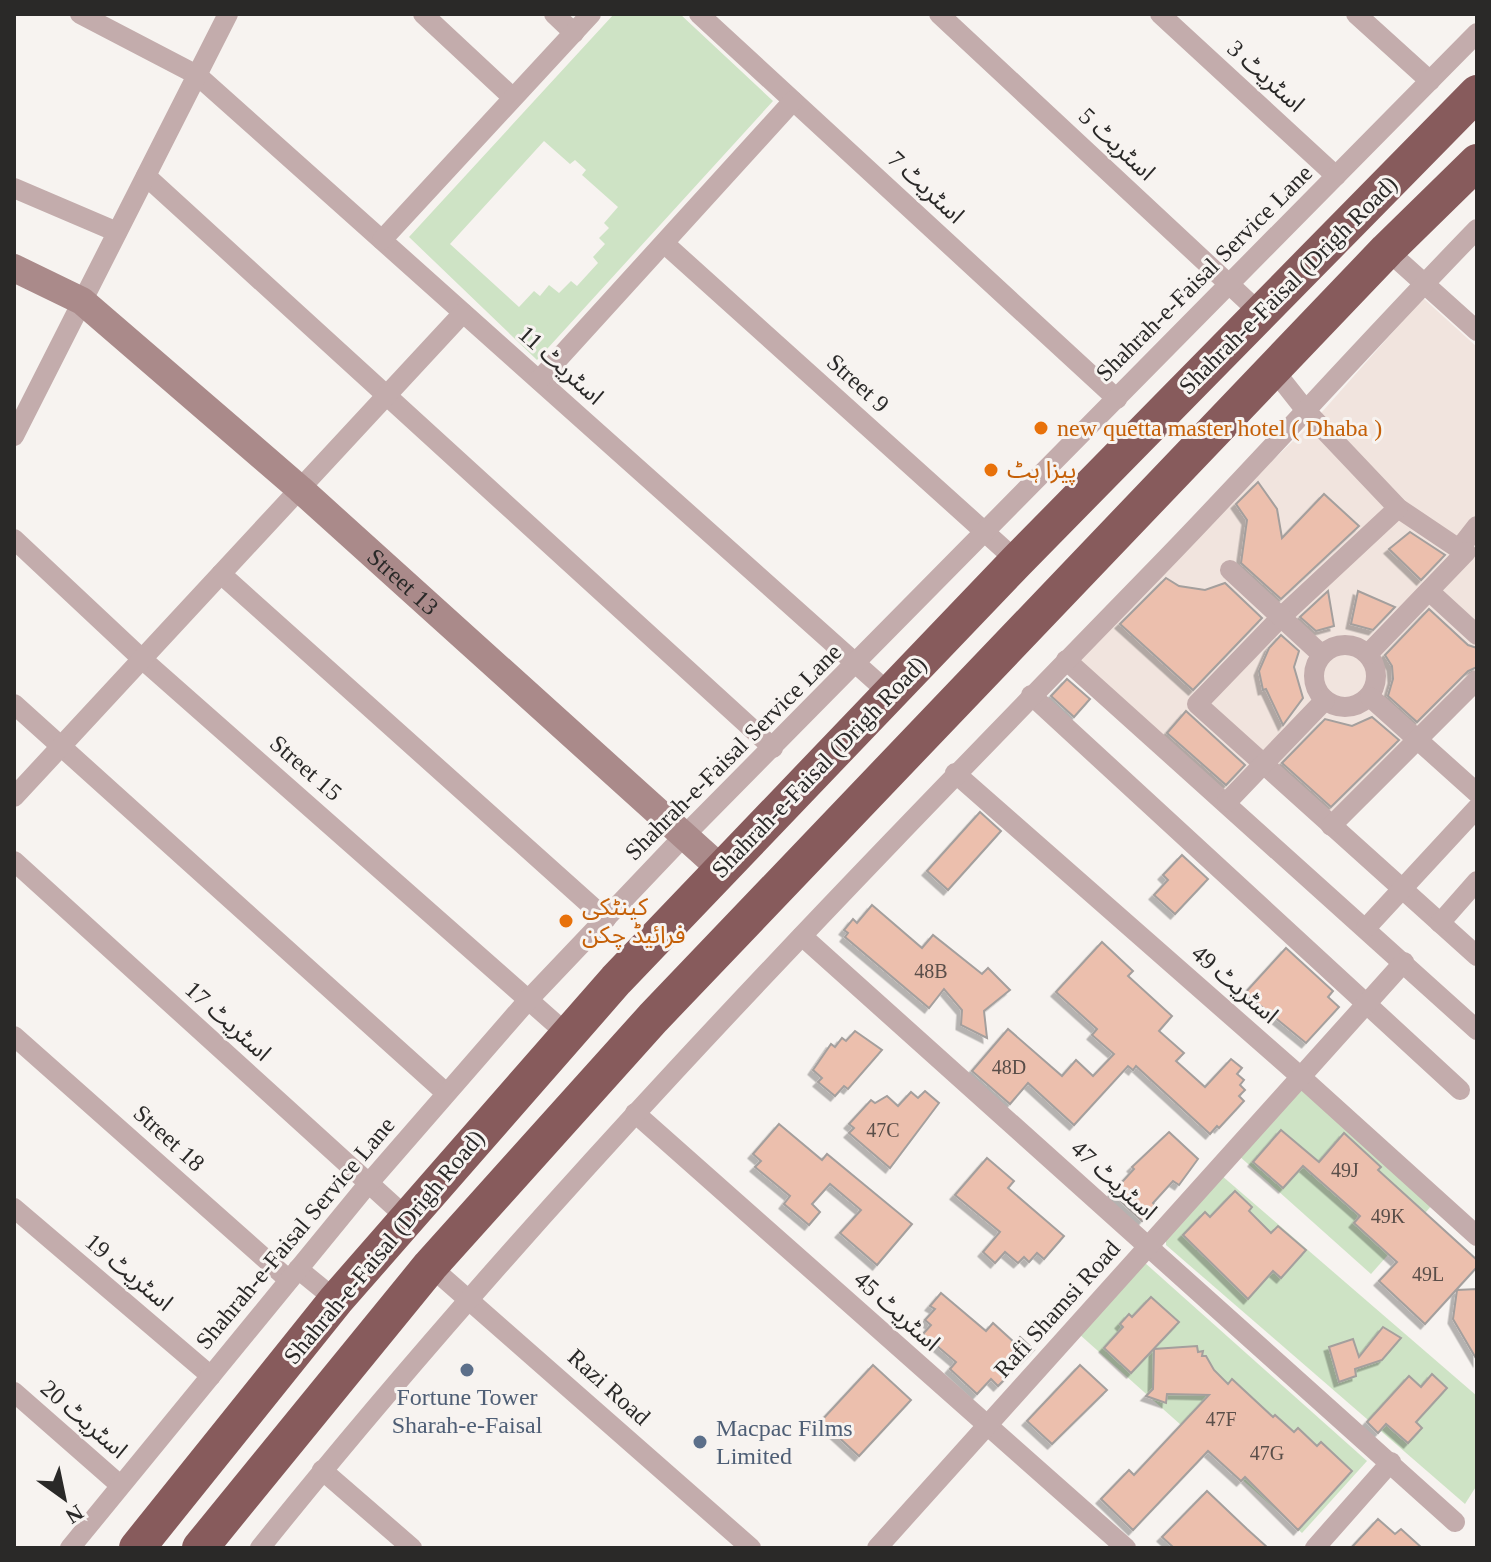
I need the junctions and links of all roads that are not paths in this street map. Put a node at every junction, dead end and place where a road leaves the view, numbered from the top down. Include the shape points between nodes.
1 (80, 14) edge
2 (228, 14) edge
3 (423, 14) edge
4 (554, 14) edge
5 (591, 14) edge
6 (939, 14) edge
7 (1160, 14) edge
8 (1356, 14) edge
9 (710, 17) edge
10 (574, 33) junction
11 (1477, 33) edge
12 (197, 75) junction
13 (1430, 81) junction
14 (1477, 93) edge
15 (512, 97) junction
16 (793, 101) junction
17 (1477, 162) edge
18 (146, 176) junction
19 (1336, 176) junction
20 (14, 188) edge
21 (1477, 229) edge
22 (117, 232) junction
23 (382, 240) junction
24 (665, 244) junction
25 (1387, 250) junction
26 (14, 268) edge
27 (1230, 284) junction
28 (1424, 284) junction
29 (82, 301) junction
30 (463, 313) junction
31 (1260, 313) junction
32 (1477, 331) edge
33 (1273, 369) junction
34 (539, 380) junction
35 (385, 398) junction
36 (1117, 399) junction
37 (1307, 412) junction
38 (14, 436) edge
39 (300, 489) junction
40 (1398, 508) junction
41 (1477, 526) edge
42 (986, 534) junction
43 (14, 539) edge
44 (1468, 554) edge
45 (1017, 561) junction
46 (1230, 570) dead end
47 (221, 574) junction
48 (1429, 591) junction
49 (1281, 617) junction
50 (1477, 635) edge
51 (1321, 654) junction
52 (1368, 654) junction
53 (142, 659) junction
54 (1066, 660) junction
55 (856, 664) junction
56 (1477, 680) edge
57 (890, 694) junction
58 (1031, 695) junction
59 (1370, 697) junction
60 (1325, 700) junction
61 (14, 704) edge
62 (1416, 740) junction
63 (60, 747) junction
64 (773, 748) junction
65 (1264, 766) junction
66 (955, 773) junction
67 (1477, 793) edge
68 (14, 797) edge
69 (1227, 802) junction
70 (1477, 808) edge
71 (1331, 826) junction
72 (684, 836) junction
73 (14, 861) edge
74 (720, 868) junction
75 (1477, 881) edge
76 (1402, 889) junction
77 (606, 919) junction
78 (1440, 923) junction
79 (1366, 928) junction
80 (802, 936) junction
81 (1477, 956) edge
82 (1404, 962) junction
83 (529, 999) junction
84 (1366, 1004) junction
85 (1477, 1030) edge
86 (567, 1034) junction
87 (14, 1036) edge
88 (1301, 1077) junction
89 (1460, 1090) dead end
90 (446, 1093) junction
91 (635, 1113) junction
92 (368, 1184) junction
93 (14, 1208) edge
94 (407, 1218) junction
95 (1477, 1236) edge
96 (1148, 1246) junction
97 (430, 1266) junction
98 (294, 1274) junction
99 (470, 1299) junction
100 (336, 1300) junction
101 (211, 1376) junction
102 (14, 1392) edge
103 (987, 1426) junction
104 (1391, 1462) junction
105 (322, 1470) junction
106 (120, 1485) junction
107 (1455, 1522) dead end
108 (70, 1548) edge
109 (137, 1548) edge
110 (200, 1548) edge
111 (260, 1548) edge
112 (412, 1548) edge
113 (751, 1548) edge
114 (877, 1548) edge
115 (1126, 1548) edge
116 (1315, 1548) edge

1 - 12 street, اسٹریٹ 11
2 - 12 street
3 - 15 street
4 - 10 street
5 - 10 street
6 - 27 street, اسٹریٹ 5
7 - 19 street, اسٹریٹ 3
8 - 13 street
9 - 16 street, اسٹریٹ 7
10 - 15 street
11 - 13 street, Shahrah-e-Faisal Service Lane
12 - 18 street
12 - 23 street, اسٹریٹ 11
13 - 19 street, Shahrah-e-Faisal Service Lane
14 - 31 highway, Shahrah-e-Faisal (Drigh Road)
15 - 23 street
16 - 24 street
16 - 36 street, اسٹریٹ 7
17 - 25 highway, Shahrah-e-Faisal (Drigh Road)
18 - 22 street
18 - 35 street
19 - 27 street, Shahrah-e-Faisal Service Lane
20 - 22 street
21 - 28 street
22 - 29 street
23 - 30 street, اسٹریٹ 11
24 - 34 street
24 - 42 street, Street 9
25 - 28 street
25 - 33 highway, Shahrah-e-Faisal (Drigh Road)
26 - 29 street, Street 13
27 - 31 street, اسٹریٹ 5
27 - 36 street, Shahrah-e-Faisal Service Lane
28 - 32 street
28 - 37 street
29 - 38 street
29 - 39 street, Street 13
30 - 34 street, اسٹریٹ 11
30 - 35 street
31 - 45 highway, Shahrah-e-Faisal (Drigh Road)
33 - 37 street
33 - 97 highway, Shahrah-e-Faisal (Drigh Road) via 653,1018
34 - 55 street, اسٹریٹ 11
35 - 39 street
35 - 64 street
36 - 42 street, Shahrah-e-Faisal Service Lane
37 - 40 street
37 - 54 street
39 - 47 street
39 - 72 street, Street 13
40 - 44 street
40 - 49 street
41 - 44 street
42 - 45 street, Street 9
42 - 55 street, Shahrah-e-Faisal Service Lane
43 - 53 street, Street 15
44 - 48 street
45 - 57 highway, Shahrah-e-Faisal (Drigh Road)
46 - 49 street
47 - 53 street
47 - 77 street
48 - 50 street
48 - 52 street
49 - 51 street
49 - 65 street via 1197,704
51 - 52 street via 1340,645
51 - 60 street via 1314,676
52 - 59 street via 1376,667
53 - 63 street
53 - 83 street, Street 15
54 - 58 street
54 - 69 street
55 - 57 street, اسٹریٹ 11
55 - 64 street, Shahrah-e-Faisal Service Lane
56 - 62 street
57 - 74 highway, Shahrah-e-Faisal (Drigh Road)
58 - 66 street
58 - 84 street
59 - 60 street via 1343,707
59 - 62 street
60 - 65 street
61 - 63 street
62 - 67 street
62 - 71 street
63 - 68 street
63 - 90 street
64 - 72 street, Shahrah-e-Faisal Service Lane
65 - 69 street
65 - 71 street
66 - 80 street
66 - 88 street, اسٹریٹ 49
69 - 79 street
70 - 76 street
71 - 76 street
72 - 74 street, Street 13
72 - 77 street, Shahrah-e-Faisal Service Lane
73 - 92 street, اسٹریٹ 17
74 - 86 highway, Shahrah-e-Faisal (Drigh Road)
75 - 78 street
76 - 78 street
76 - 79 street
77 - 83 street, Shahrah-e-Faisal Service Lane
78 - 81 street
79 - 82 street
80 - 91 street
80 - 96 street, اسٹریٹ 47
82 - 84 street, Rafi Shamsi Road
82 - 85 street
83 - 86 street, Street 15
83 - 90 street, Shahrah-e-Faisal Service Lane
84 - 88 street, Rafi Shamsi Road
84 - 89 street
86 - 94 highway, Shahrah-e-Faisal (Drigh Road)
87 - 98 street, Street 18
88 - 95 street, اسٹریٹ 49
88 - 96 street, Rafi Shamsi Road
90 - 92 street, Shahrah-e-Faisal Service Lane
91 - 99 street
91 - 103 street, اسٹریٹ 45
92 - 94 street, اسٹریٹ 17
92 - 98 street, Shahrah-e-Faisal Service Lane
93 - 101 street, اسٹریٹ 19
94 - 100 highway, Shahrah-e-Faisal (Drigh Road)
96 - 103 street, Rafi Shamsi Road
96 - 104 street, اسٹریٹ 47
97 - 99 street, Razi Road
97 - 110 highway, Shahrah-e-Faisal (Drigh Road)
98 - 100 street, Street 18
98 - 101 street, Shahrah-e-Faisal Service Lane
99 - 105 street
99 - 113 street, Razi Road
100 - 109 highway, Shahrah-e-Faisal (Drigh Road)
101 - 106 street, Shahrah-e-Faisal Service Lane
102 - 106 street, اسٹریٹ 20
103 - 114 street, Rafi Shamsi Road
103 - 115 street, اسٹریٹ 45
104 - 107 street, اسٹریٹ 47
104 - 116 street
105 - 111 street
105 - 112 street
106 - 108 street, Shahrah-e-Faisal Service Lane

